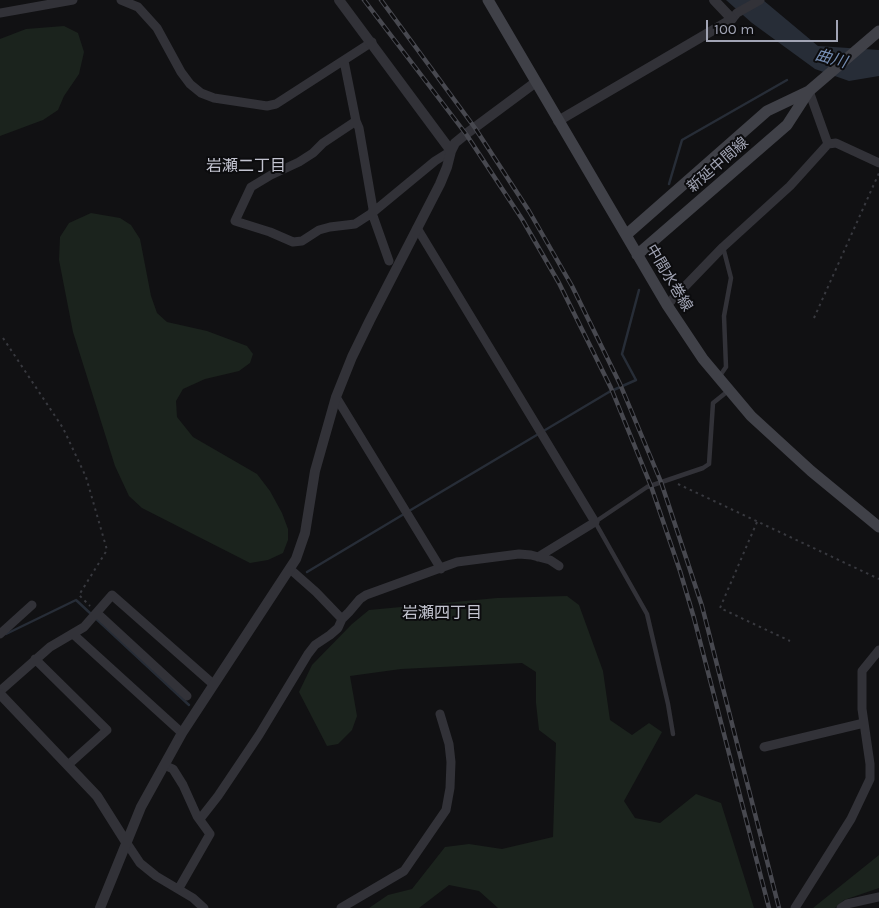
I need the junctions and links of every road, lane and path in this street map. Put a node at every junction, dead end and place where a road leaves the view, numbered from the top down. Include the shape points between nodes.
1 (74, 0) edge
2 (121, 0) edge
3 (339, 0) edge
4 (488, 0) edge
5 (714, 0) edge
6 (760, 0) edge
7 (0, 13) edge
8 (734, 16) junction
9 (879, 31) edge
10 (372, 42) junction
11 (344, 61) junction
12 (536, 82) junction
13 (809, 91) junction
14 (356, 121) junction
15 (558, 121) junction
16 (828, 144) junction
17 (451, 151) junction
18 (879, 163) edge
19 (879, 173) edge
20 (372, 214) junction
21 (417, 228) junction
22 (626, 236) junction
23 (723, 247) junction
24 (637, 255) junction
25 (389, 262) dead end
26 (667, 305) junction
27 (814, 318) dead end
28 (3, 338) dead end
29 (718, 378) junction
30 (728, 390) junction
31 (336, 397) junction
32 (674, 478) junction
33 (595, 522) junction
34 (757, 522) junction
35 (879, 527) edge
36 (538, 557) junction
37 (559, 566) dead end
38 (290, 569) junction
39 (441, 569) junction
40 (879, 579) edge
41 (32, 605) dead end
42 (97, 614) junction
43 (342, 618) junction
44 (0, 634) edge
45 (73, 634) junction
46 (790, 641) dead end
47 (879, 650) edge
48 (35, 659) junction
49 (213, 684) junction
50 (0, 692) edge
51 (187, 696) dead end
52 (440, 714) dead end
53 (864, 723) junction
54 (182, 733) junction
55 (673, 734) dead end
56 (764, 747) dead end
57 (68, 765) junction
58 (164, 765) junction
59 (200, 819) junction
60 (126, 842) junction
61 (179, 888) junction
62 (879, 897) edge
63 (100, 908) edge
64 (204, 908) edge
65 (340, 908) edge
66 (795, 908) edge
67 (841, 908) edge

1 - 7 street
2 - 11 street via 138,7 157,28 190,84 214,98 267,106 276,104
3 - 10 street
4 - 12 main road, 中間水巻線
5 - 8 street
6 - 8 street
8 - 15 street
9 - 13 main road, 新延中間線
10 - 11 street
10 - 17 street
11 - 14 street
12 - 15 main road, 中間水巻線
12 - 17 street via 466,134
13 - 16 street
13 - 22 main road, 新延中間線 via 767,111
13 - 24 main road, 新延中間線 via 787,126
14 - 20 street
14 - 20 street via 299,162 270,174 252,187 235,221 293,242 302,241 319,230 355,224
15 - 22 main road, 中間水巻線
16 - 18 street via 836,143
16 - 23 street via 790,186
17 - 20 street
17 - 21 street via 440,184
19 - 27 path
20 - 25 street
21 - 31 street via 352,357
21 - 33 street
22 - 24 main road, 中間水巻線
23 - 26 street
23 - 29 lane via 730,278 724,316 726,368
24 - 26 main road, 中間水巻線
26 - 29 main road, 中間水巻線
28 - 42 path via 63,428 86,477 107,550 79,596
29 - 30 main road, 中間水巻線
30 - 32 lane via 713,403 709,464
30 - 35 main road, 中間水巻線 via 751,416 811,471
31 - 38 street via 315,470 305,533
31 - 39 street
32 - 33 lane via 646,487
32 - 34 path via 679,485
33 - 36 street
33 - 55 lane via 647,614
34 - 40 path
34 - 46 path via 720,608
36 - 37 street
36 - 39 street via 519,554 457,562
38 - 43 street
38 - 49 street
39 - 43 street via 366,595
41 - 44 street
42 - 45 street
42 - 49 street via 112,595
42 - 51 street
43 - 59 street via 338,628 308,654 259,736
45 - 48 street
45 - 54 street
47 - 53 street via 862,671
48 - 50 street
48 - 57 street via 107,730
49 - 54 street
50 - 57 street
52 - 65 street via 450,744 450,788 446,810 404,871
53 - 56 street
53 - 66 street via 870,778 851,819
54 - 58 street
57 - 60 street via 97,796
58 - 59 street via 173,769
58 - 60 street
59 - 61 street via 210,834
60 - 61 street via 140,862 156,876
60 - 63 street
61 - 64 street
62 - 67 street

